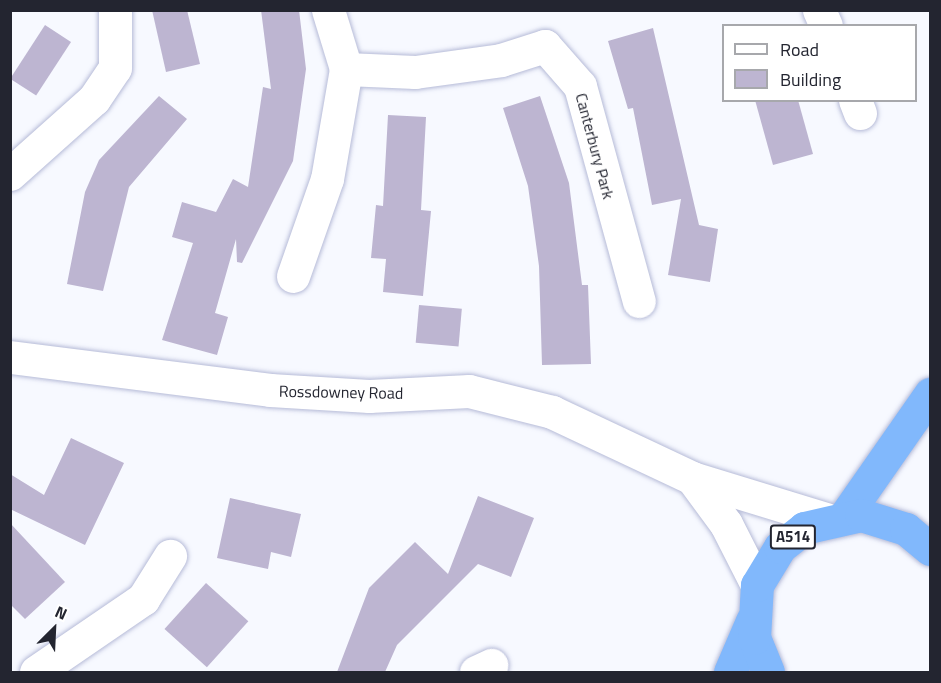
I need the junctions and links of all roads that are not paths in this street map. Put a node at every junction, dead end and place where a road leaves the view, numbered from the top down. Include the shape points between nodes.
1 (115, 10) edge
2 (328, 10) edge
3 (819, 10) edge
4 (825, 24) edge
5 (346, 69) junction
6 (10, 174) edge
7 (293, 276) dead end
8 (639, 302) dead end
9 (10, 357) edge
10 (930, 394) edge
11 (692, 478) junction
12 (835, 518) junction
13 (930, 549) edge
14 (170, 556) dead end
15 (757, 585) junction
16 (752, 621) junction
17 (36, 672) edge
18 (729, 672) edge
19 (768, 672) edge

1 - 6 street via 115,68 94,99
2 - 5 street
3 - 4 street
5 - 7 street via 327,179
5 - 8 street, Canterbury Park via 415,72 501,60 545,46 580,86
9 - 11 street, Rossdowney Road via 270,390 369,396 469,391 552,412
10 - 12 highway, A514
11 - 12 street, Rossdowney Road
11 - 15 street, Rossdowney Road via 726,524
12 - 13 highway via 886,520
12 - 15 highway, A514 via 780,547
14 - 17 street via 143,599
15 - 16 highway, A514
16 - 18 highway, A514
16 - 19 highway, A514

